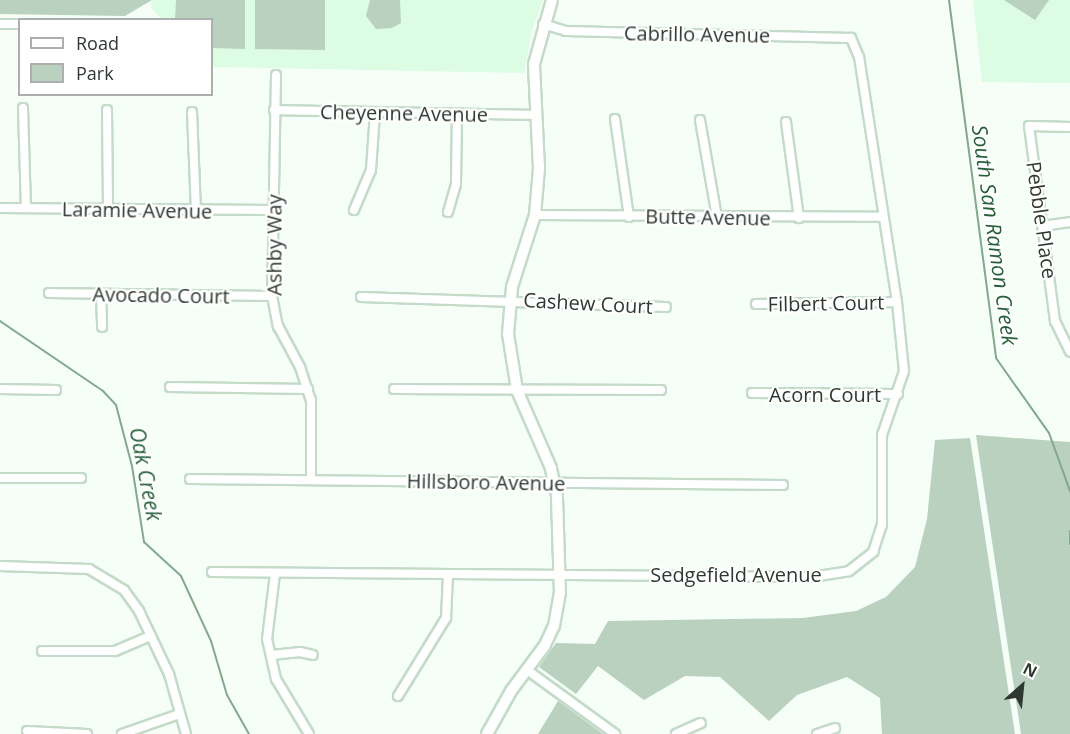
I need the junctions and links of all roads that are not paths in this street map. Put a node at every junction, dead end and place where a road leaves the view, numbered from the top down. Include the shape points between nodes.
1 (552, 0) edge
2 (0, 24) edge
3 (18, 24) edge
4 (543, 24) junction
5 (851, 38) joint
6 (276, 75) dead end
7 (23, 108) dead end
8 (107, 110) dead end
9 (274, 110) junction
10 (192, 112) dead end
11 (375, 114) junction
12 (457, 114) junction
13 (534, 115) junction
14 (615, 119) dead end
15 (700, 120) dead end
16 (786, 122) dead end
17 (1070, 127) edge
18 (0, 208) edge
19 (26, 208) junction
20 (108, 209) junction
21 (274, 210) junction
22 (354, 210) dead end
23 (196, 211) junction
24 (448, 212) dead end
25 (535, 215) junction
26 (629, 217) junction
27 (717, 217) junction
28 (882, 217) junction
29 (799, 218) junction
30 (1070, 222) edge
31 (1042, 226) junction
32 (49, 293) dead end
33 (102, 294) junction
34 (272, 296) junction
35 (361, 297) dead end
36 (510, 300) junction
37 (897, 302) junction
38 (756, 304) dead end
39 (666, 307) dead end
40 (102, 327) dead end
41 (1070, 352) edge
42 (170, 387) dead end
43 (308, 388) junction
44 (0, 389) edge
45 (394, 389) dead end
46 (56, 390) dead end
47 (517, 390) junction
48 (661, 390) dead end
49 (752, 393) dead end
50 (898, 394) junction
51 (0, 478) edge
52 (81, 478) dead end
53 (190, 479) dead end
54 (311, 480) junction
55 (555, 483) junction
56 (783, 485) dead end
57 (0, 566) edge
58 (212, 572) dead end
59 (561, 573) junction
60 (275, 574) junction
61 (448, 576) junction
62 (151, 636) junction
63 (42, 651) dead end
64 (272, 655) junction
65 (313, 655) dead end
66 (527, 670) junction
67 (398, 696) dead end
68 (179, 714) junction
69 (701, 723) dead end
70 (835, 728) dead end
71 (27, 731) dead end
72 (87, 734) edge
73 (122, 734) edge
74 (186, 734) edge
75 (309, 734) edge
76 (487, 734) edge
77 (615, 734) edge
78 (676, 734) edge
79 (817, 734) edge

1 - 4 street
2 - 3 street
4 - 5 street, Cabrillo Avenue via 566,31
4 - 13 street via 534,64
5 - 28 street, Sedgefield Avenue via 859,57
6 - 9 street, Ashby Way
7 - 19 street
8 - 20 street
9 - 11 street, Cheyenne Avenue
9 - 21 street, Ashby Way
10 - 23 street
11 - 12 street, Cheyenne Avenue
11 - 22 street via 371,171
12 - 13 street, Cheyenne Avenue
12 - 24 street via 456,184
13 - 25 street via 539,168
14 - 26 street
15 - 27 street
16 - 29 street
17 - 31 street, Pebble Place via 1029,126
18 - 19 street, Laramie Avenue
19 - 20 street, Laramie Avenue
20 - 23 street, Laramie Avenue
21 - 23 street, Laramie Avenue
21 - 34 street, Ashby Way
25 - 26 street, Butte Avenue
25 - 36 street
26 - 27 street, Butte Avenue
27 - 29 street, Butte Avenue
28 - 29 street, Butte Avenue
28 - 37 street, Sedgefield Avenue
30 - 31 street
31 - 41 street, Pebble Place via 1055,321
32 - 33 street, Avocado Court
33 - 34 street, Avocado Court
33 - 40 street
34 - 43 street, Ashby Way via 279,326
35 - 36 street, Cashew Court
36 - 39 street, Cashew Court
36 - 47 street via 508,334
37 - 38 street, Filbert Court
37 - 50 street, Sedgefield Avenue via 904,371
42 - 43 street
43 - 54 street, Ashby Way
44 - 46 street
45 - 47 street
47 - 48 street
47 - 55 street
49 - 50 street, Acorn Court
50 - 59 street, Sedgefield Avenue via 882,435 882,525 873,552 849,571 812,577
51 - 52 street
53 - 54 street, Hillsboro Avenue
54 - 55 street, Hillsboro Avenue
55 - 56 street, Hillsboro Avenue
55 - 59 street
57 - 62 street via 74,567 106,577 129,597
58 - 60 street, Sedgefield Avenue
59 - 61 street, Sedgefield Avenue
59 - 66 street via 554,626
60 - 61 street, Sedgefield Avenue
60 - 64 street via 267,639
61 - 67 street via 446,618
62 - 63 street via 115,651
62 - 68 street via 169,674
64 - 65 street
64 - 75 street via 285,700
66 - 76 street
66 - 77 street
68 - 73 street
68 - 74 street
69 - 78 street
70 - 79 street
71 - 72 street

